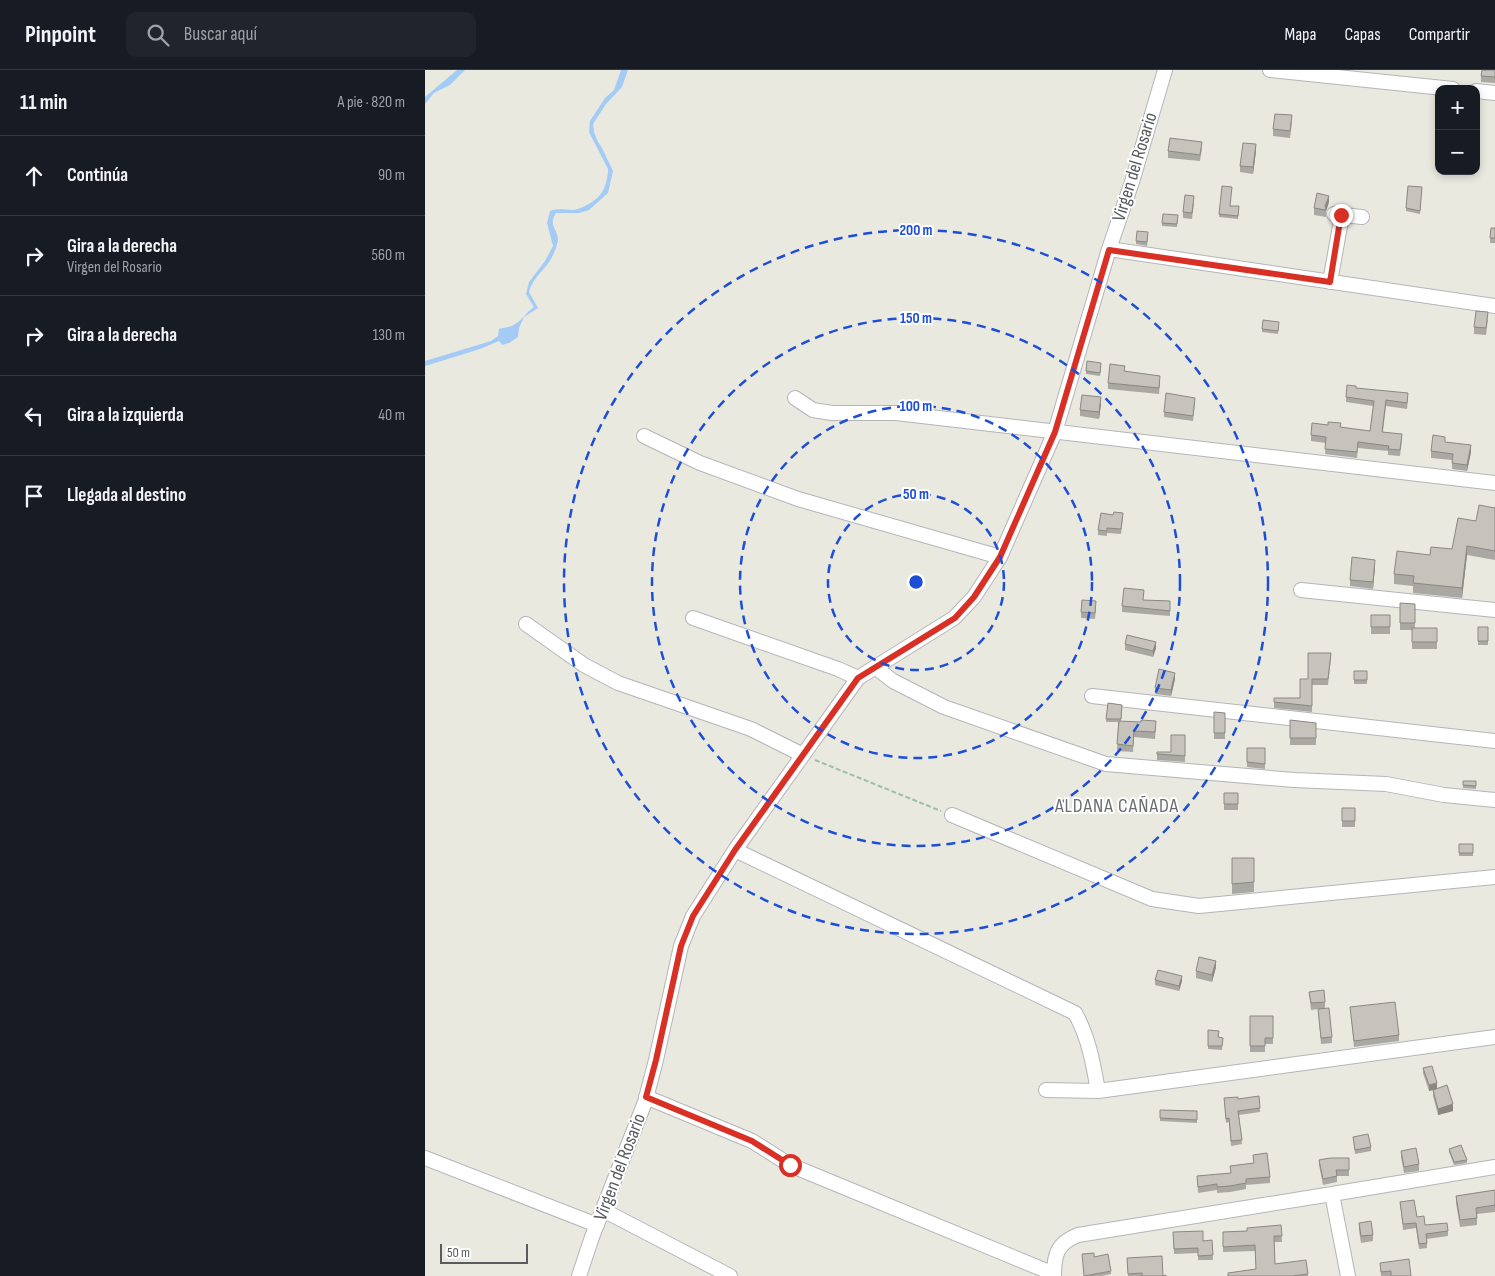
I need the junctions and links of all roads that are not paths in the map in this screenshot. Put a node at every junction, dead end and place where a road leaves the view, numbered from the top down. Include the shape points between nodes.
1 (1165, 70) edge
2 (1270, 70) edge
3 (1435, 87) edge
4 (1480, 91) edge
5 (1495, 93) edge
6 (1362, 217) dead end
7 (1109, 250) junction
8 (1330, 282) junction
9 (1495, 306) edge
10 (795, 398) dead end
11 (1055, 432) junction
12 (644, 436) dead end
13 (1495, 483) edge
14 (1000, 557) junction
15 (1301, 590) dead end
16 (1495, 610) edge
17 (693, 618) dead end
18 (526, 624) dead end
19 (875, 667) junction
20 (858, 678) junction
21 (1092, 696) dead end
22 (1495, 741) edge
23 (803, 755) junction
24 (1495, 800) edge
25 (952, 815) road end
26 (735, 850) junction
27 (1495, 877) edge
28 (1495, 1037) edge
29 (1045, 1090) dead end
30 (1098, 1091) junction
31 (646, 1097) junction
32 (425, 1158) edge
33 (1495, 1167) edge
34 (1332, 1194) junction
35 (603, 1210) junction
36 (597, 1225) junction
37 (1054, 1275) edge
38 (579, 1276) edge
39 (730, 1276) edge
40 (1348, 1276) edge

1 - 7 street, Virgen del Rosario
2 - 3 street
4 - 5 street
6 - 8 street via 1338,214
7 - 8 street
7 - 11 street, Virgen del Rosario
8 - 9 street
10 - 11 street via 813,410 896,413
11 - 13 street
11 - 14 street, Virgen del Rosario
12 - 14 street via 700,463 798,500
14 - 19 street, Virgen del Rosario via 974,597 955,618
15 - 16 street
17 - 20 street
18 - 23 street via 583,665 618,683 751,729
19 - 20 street, Virgen del Rosario
19 - 24 street via 893,681 944,707 1107,764 1294,780 1386,784 1443,795
20 - 23 street, Virgen del Rosario
21 - 22 street
23 - 26 street, Virgen del Rosario
25 - 27 street via 1152,899 1199,906
26 - 30 street via 1075,1013 1093,1058
26 - 31 street, Virgen del Rosario via 693,916 681,946
28 - 30 street
29 - 30 street
31 - 35 street, Virgen del Rosario
31 - 37 street via 752,1141 790,1165
32 - 36 street
33 - 34 street
34 - 37 street via 1078,1235 1060,1246 1054,1259
34 - 40 street
35 - 36 street, Virgen del Rosario
35 - 39 street
36 - 38 street, Virgen del Rosario

